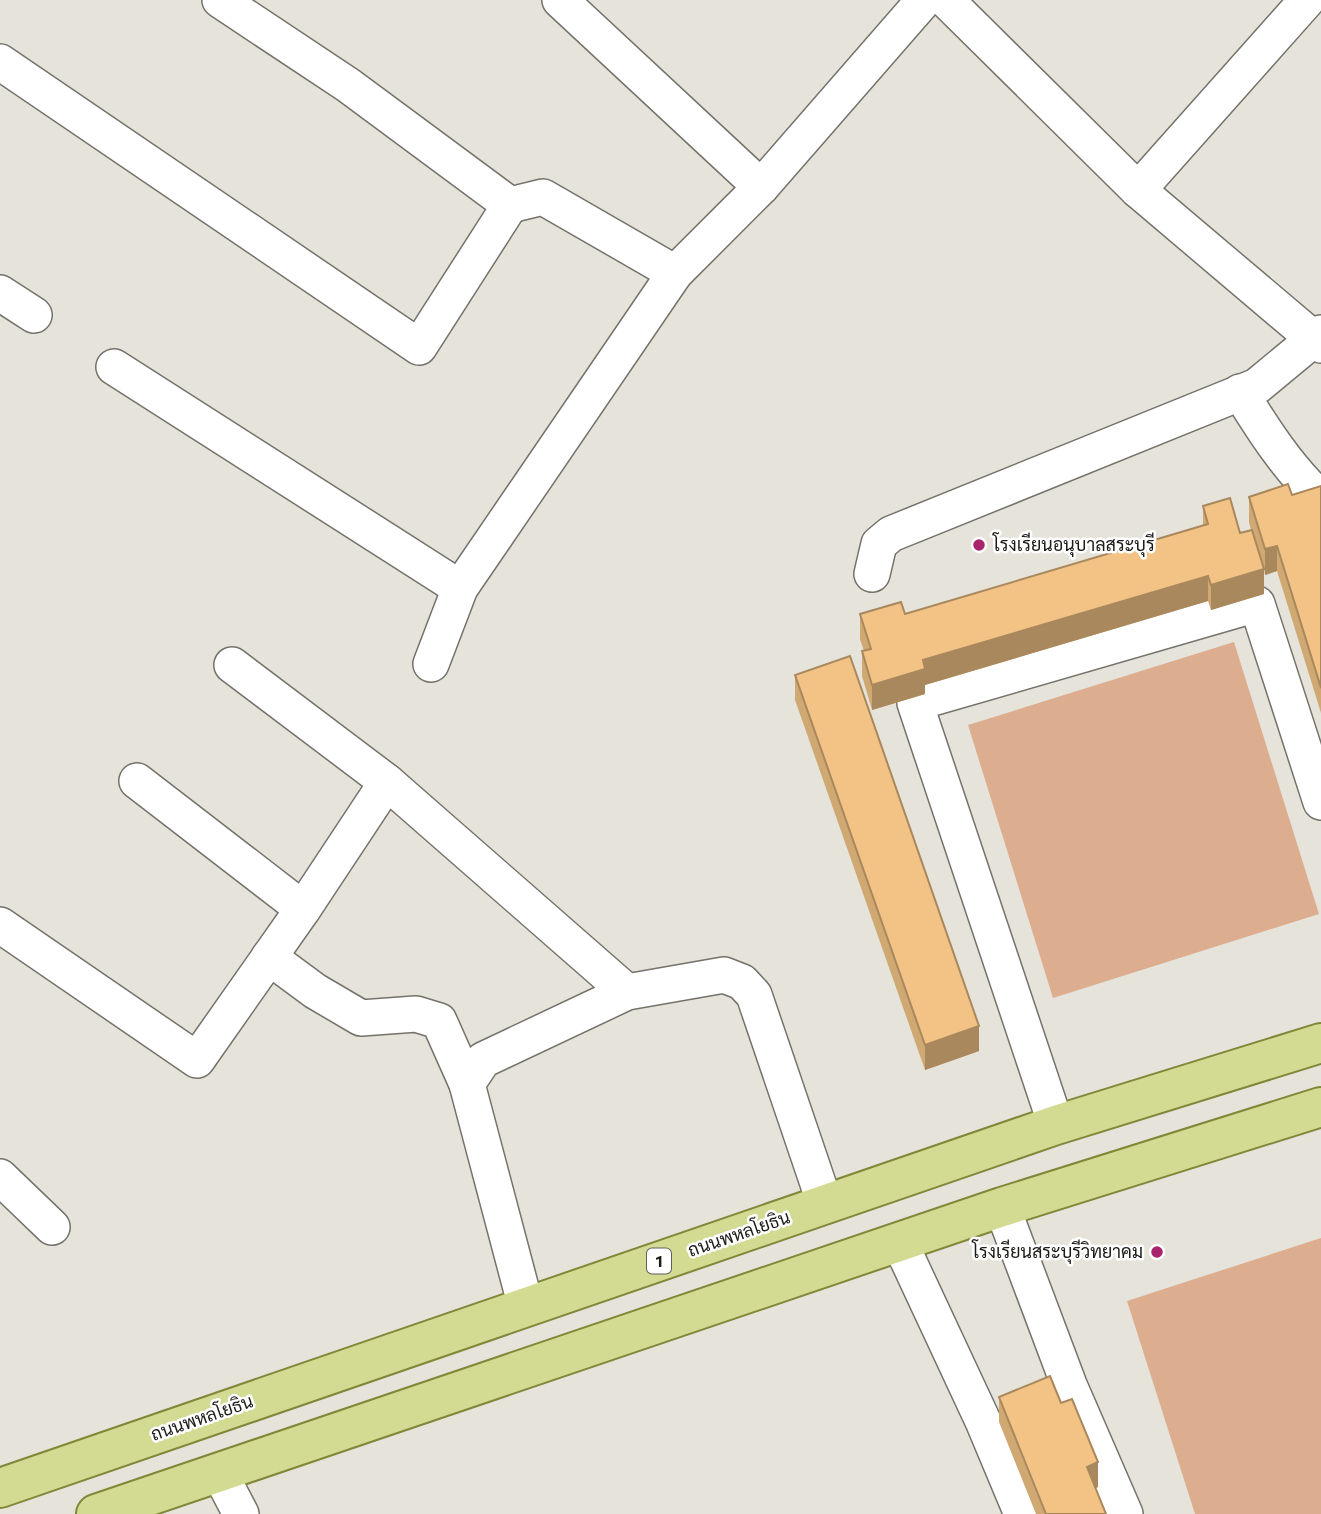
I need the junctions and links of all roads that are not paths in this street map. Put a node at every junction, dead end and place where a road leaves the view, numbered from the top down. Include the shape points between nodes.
1 (220, 0) edge
2 (560, 0) edge
3 (924, 0) edge
4 (946, 0) edge
5 (1307, 0) edge
6 (0, 62) edge
7 (761, 187) junction
8 (1138, 190) junction
9 (510, 205) junction
10 (675, 272) junction
11 (0, 293) edge
12 (34, 315) dead end
13 (1319, 339) edge
14 (114, 367) dead end
15 (1240, 393) junction
16 (1321, 499) edge
17 (872, 574) dead end
18 (460, 588) junction
19 (431, 664) dead end
20 (232, 665) dead end
21 (137, 781) dead end
22 (387, 782) junction
23 (1321, 802) edge
24 (303, 909) junction
25 (0, 925) edge
26 (269, 957) junction
27 (627, 992) junction
28 (1321, 1043) edge
29 (467, 1084) junction
30 (1321, 1107) edge
31 (1056, 1125) junction
32 (0, 1177) edge
33 (825, 1204) junction
34 (1002, 1207) junction
35 (52, 1227) dead end
36 (901, 1243) junction
37 (526, 1307) junction
38 (219, 1472) junction
39 (0, 1488) edge
40 (96, 1514) edge
41 (242, 1514) edge
42 (1021, 1514) edge
43 (1125, 1514) edge

1 - 9 street via 348,85
2 - 7 street
3 - 7 street
4 - 8 street
5 - 8 street
6 - 9 street via 419,347
7 - 10 street
8 - 13 street
9 - 10 street via 543,197
10 - 18 street
11 - 12 street
13 - 15 street via 1257,386
14 - 18 street
15 - 16 street via 1268,438
15 - 17 street via 891,534 879,544
18 - 19 street
20 - 22 street
21 - 24 street
22 - 24 street
22 - 27 street
23 - 31 street via 1258,604 915,703
24 - 26 street
25 - 26 street via 197,1060
26 - 29 street via 361,1018 416,1014 439,1021
27 - 29 street via 483,1060
27 - 33 street via 724,975 742,982 754,995
28 - 31 main road, ถนนพหลโยธิน / 1
29 - 37 street
30 - 34 main road
31 - 33 main road, ถนนพหลโยธิน / 1
32 - 35 street
33 - 37 main road, ถนนพหลโยธิน / 1
34 - 36 main road
34 - 43 street via 1057,1390
36 - 38 main road
36 - 42 street via 995,1416
37 - 39 main road, ถนนพหลโยธิน / 1
38 - 40 main road
38 - 41 street

